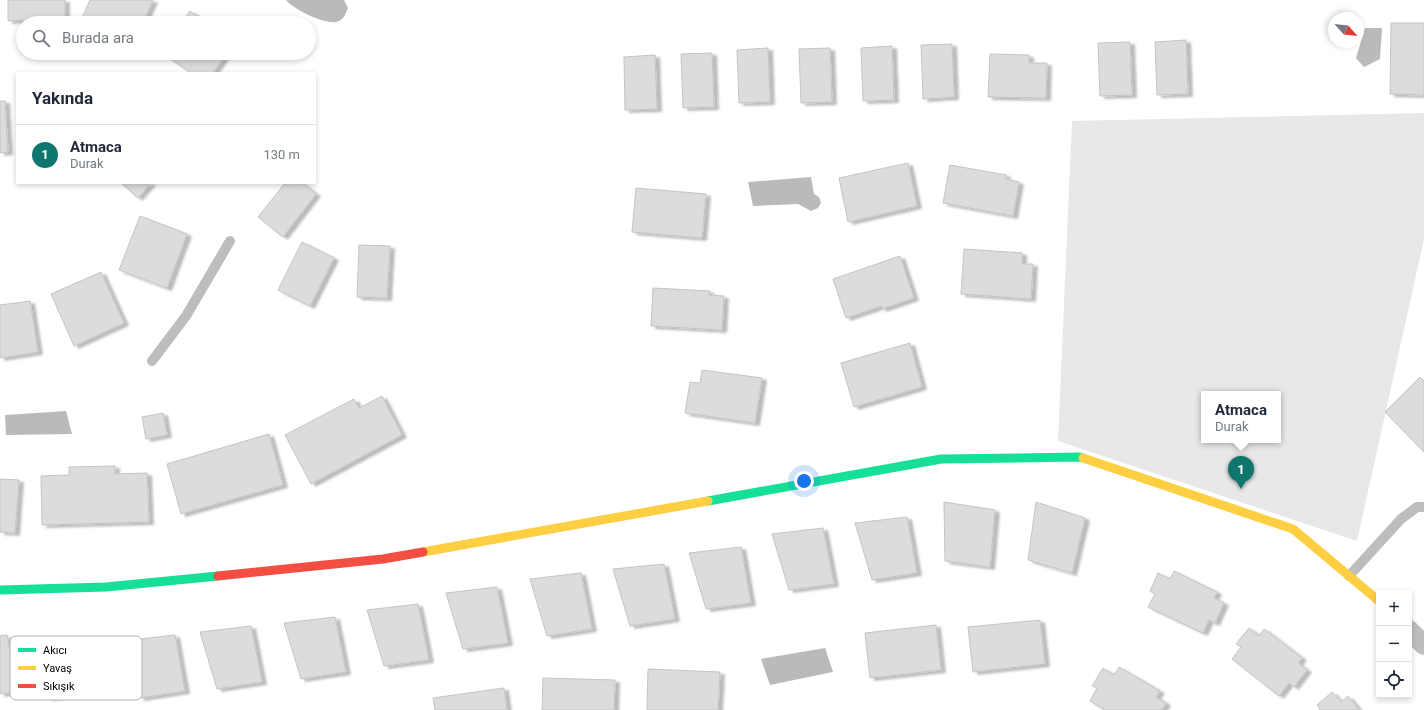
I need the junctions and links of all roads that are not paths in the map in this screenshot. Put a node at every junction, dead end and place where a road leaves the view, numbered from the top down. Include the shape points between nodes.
1 (230, 241) dead end
2 (152, 361) dead end
3 (1424, 507) edge
4 (1349, 576) junction
5 (0, 590) edge
6 (1376, 598) edge
7 (1412, 633) edge
8 (1424, 646) edge

1 - 2 lane via 186,316
3 - 4 lane via 1417,506 1401,518
4 - 5 street via 1293,529 1079,456 941,459 383,559 106,586
4 - 6 street
7 - 8 street

